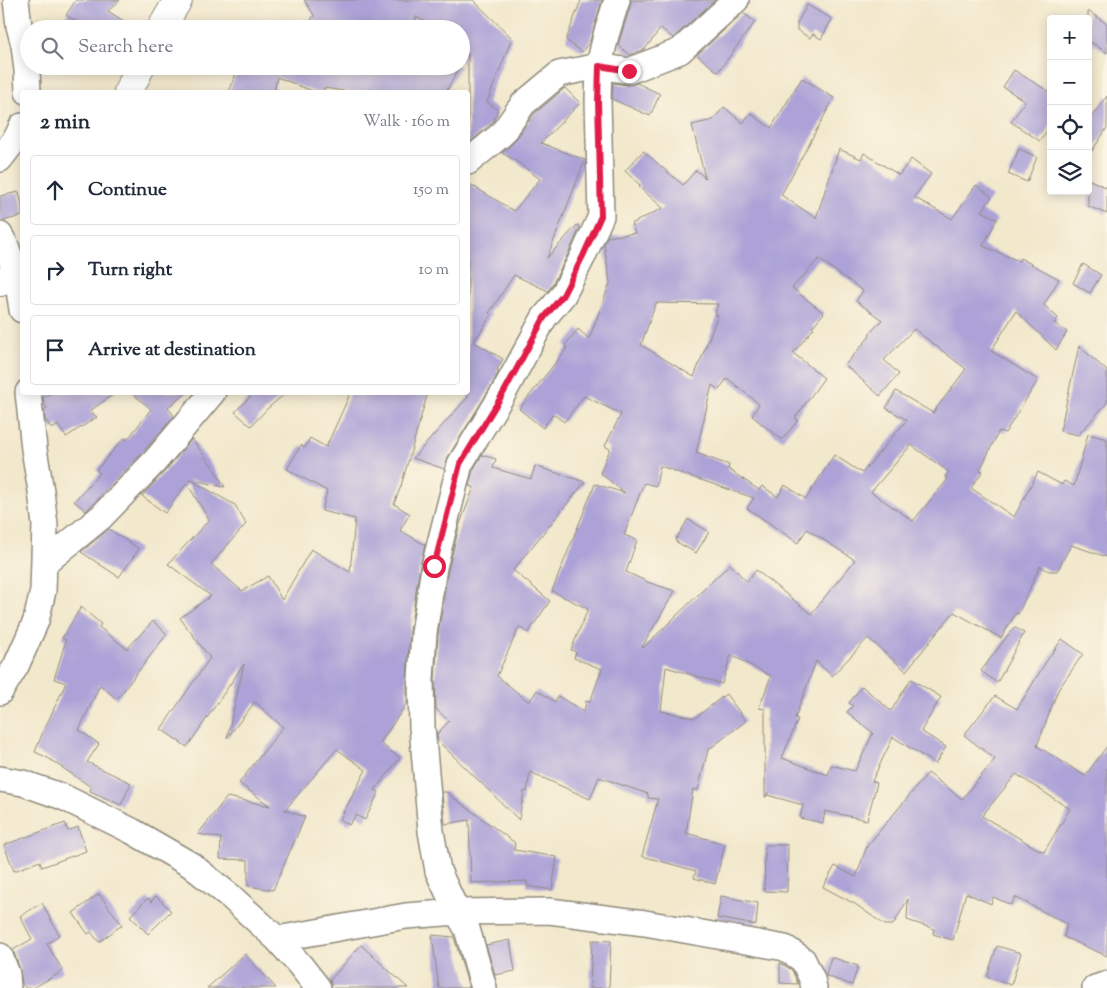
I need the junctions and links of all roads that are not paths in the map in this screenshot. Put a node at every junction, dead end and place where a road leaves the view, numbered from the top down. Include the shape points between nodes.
1 (16, 0) edge
2 (178, 0) edge
3 (617, 0) edge
4 (736, 0) edge
5 (166, 20) edge
6 (20, 33) edge
7 (599, 66) junction
8 (27, 75) edge
9 (136, 75) edge
10 (28, 90) edge
11 (129, 90) edge
12 (20, 130) edge
13 (0, 159) edge
14 (470, 160) edge
15 (0, 235) edge
16 (13, 276) edge
17 (20, 302) edge
18 (28, 395) edge
19 (210, 395) edge
20 (45, 563) junction
21 (0, 692) edge
22 (0, 779) edge
23 (456, 912) junction
24 (277, 939) junction
25 (0, 956) edge
26 (298, 976) edge
27 (1107, 984) edge
28 (8, 988) edge
29 (318, 988) edge
30 (484, 988) edge
31 (814, 988) edge
32 (1095, 988) edge

1 - 6 street
2 - 5 street
3 - 7 street
4 - 7 street via 680,51 629,71
7 - 14 street via 559,74 523,104 502,134
7 - 23 street via 601,216 563,295 544,318 460,464 434,566 420,679 422,727 431,831 438,871
8 - 10 street
9 - 11 street
12 - 13 street
15 - 16 street
16 - 17 street
18 - 20 street via 45,525
19 - 20 street via 101,516
20 - 21 street via 36,621 16,666
22 - 24 street via 23,783 63,798 132,831 190,866 237,902
23 - 24 street via 406,916
23 - 30 street via 467,929
23 - 31 street via 549,911 645,923 785,948 804,960
24 - 26 street
25 - 28 street via 8,974
26 - 29 street
27 - 32 street

